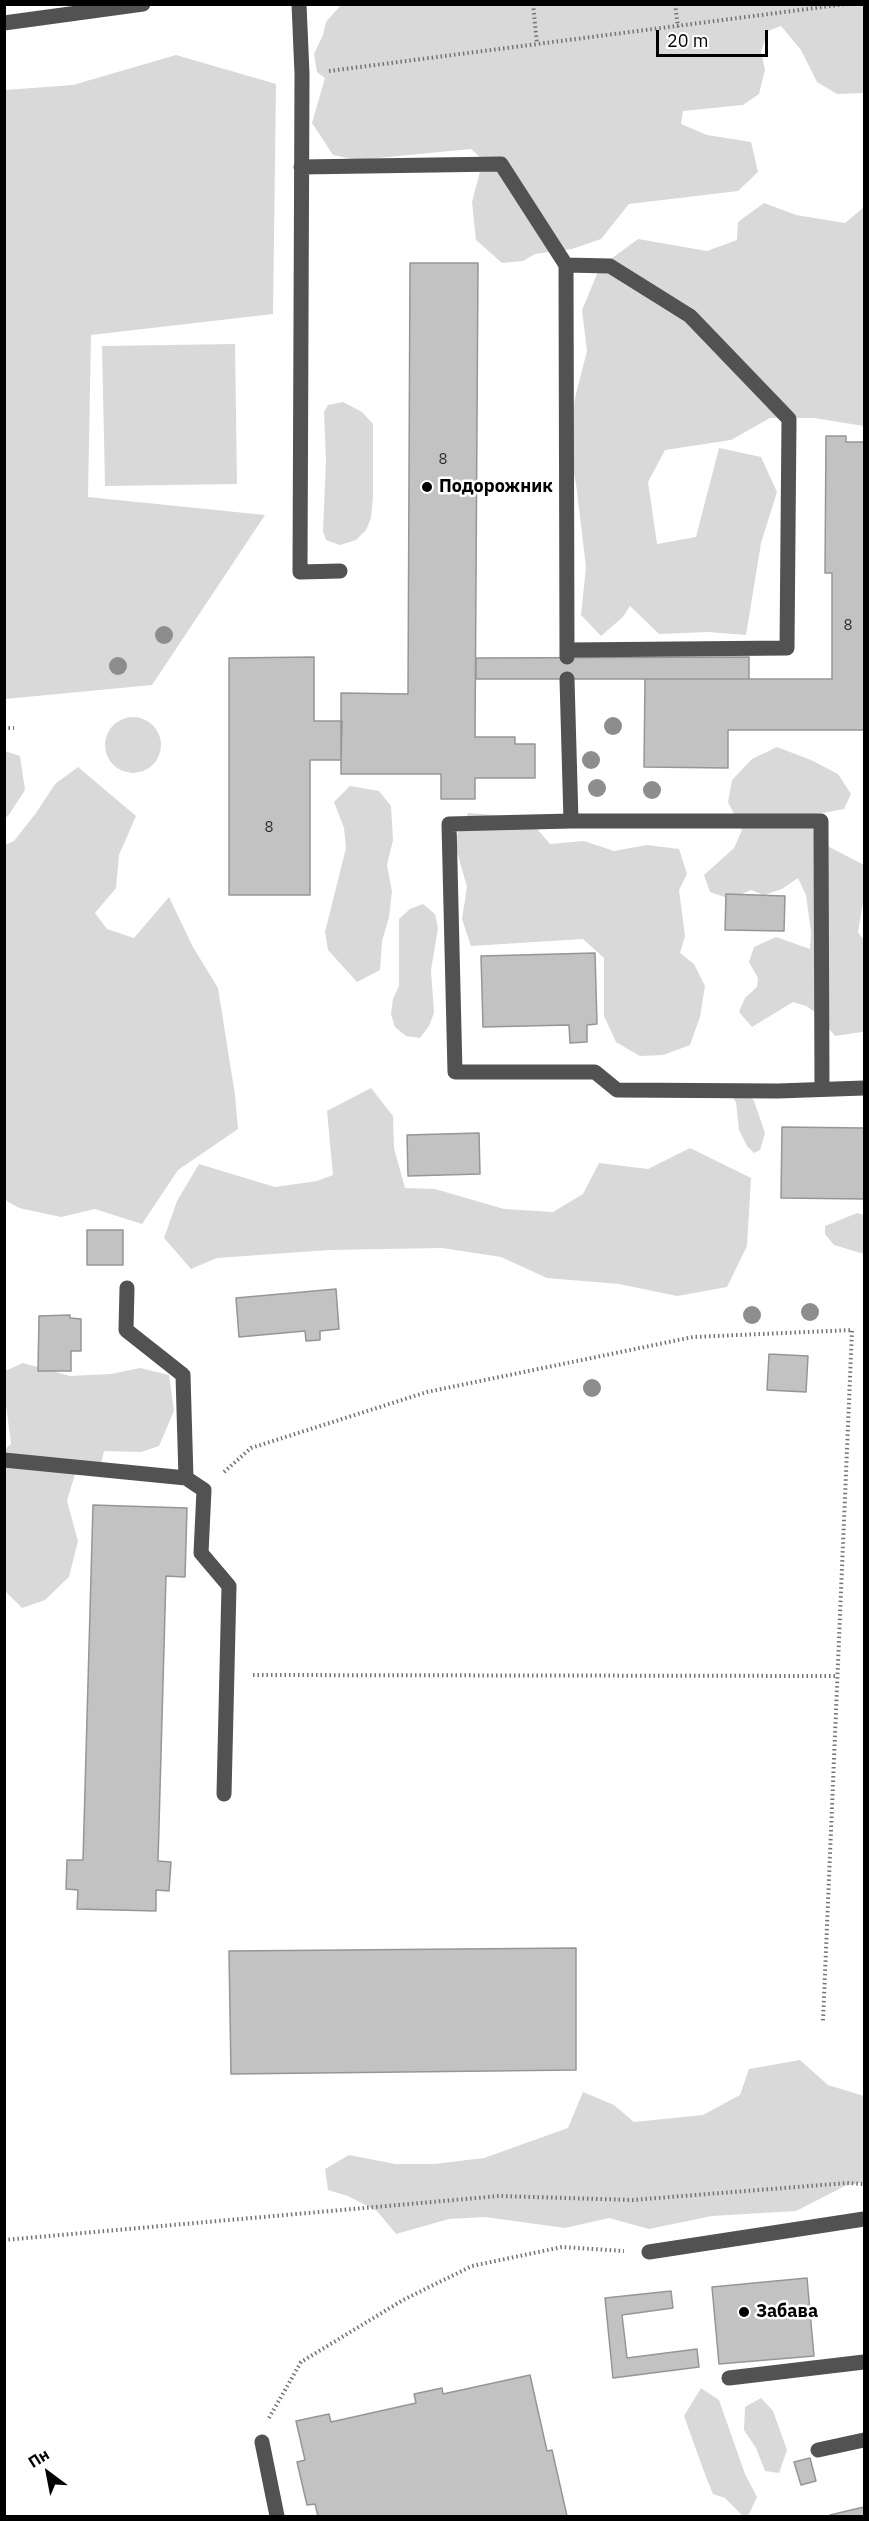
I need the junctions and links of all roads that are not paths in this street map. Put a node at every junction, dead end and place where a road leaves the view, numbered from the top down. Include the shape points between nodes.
1 (143, 4) edge
2 (299, 4) edge
3 (76, 10) edge
4 (4, 22) edge
5 (301, 167) junction
6 (566, 265) junction
7 (340, 571) dead end
8 (567, 679) dead end
9 (571, 821) junction
10 (864, 1088) edge
11 (822, 1089) junction
12 (127, 1288) dead end
13 (4, 1460) edge
14 (186, 1478) junction
15 (224, 1794) dead end
16 (864, 2219) edge
17 (649, 2252) road end
18 (864, 2362) edge
19 (729, 2378) dead end
20 (864, 2440) edge
21 (261, 2442) road end
22 (818, 2450) dead end
23 (277, 2517) edge

1 - 3 street
2 - 5 street
3 - 4 street
5 - 6 street via 501,164
5 - 7 street via 300,572
6 - 6 street via 610,266 690,316 789,419 787,648 567,654
8 - 9 street
9 - 11 street via 820,821
9 - 11 street via 449,824 455,1072 595,1072 617,1090
10 - 11 street
12 - 14 street via 126,1330 183,1375
13 - 14 street
14 - 15 street via 204,1490 201,1553 229,1586
16 - 17 street
18 - 19 street
20 - 22 street
21 - 23 street

